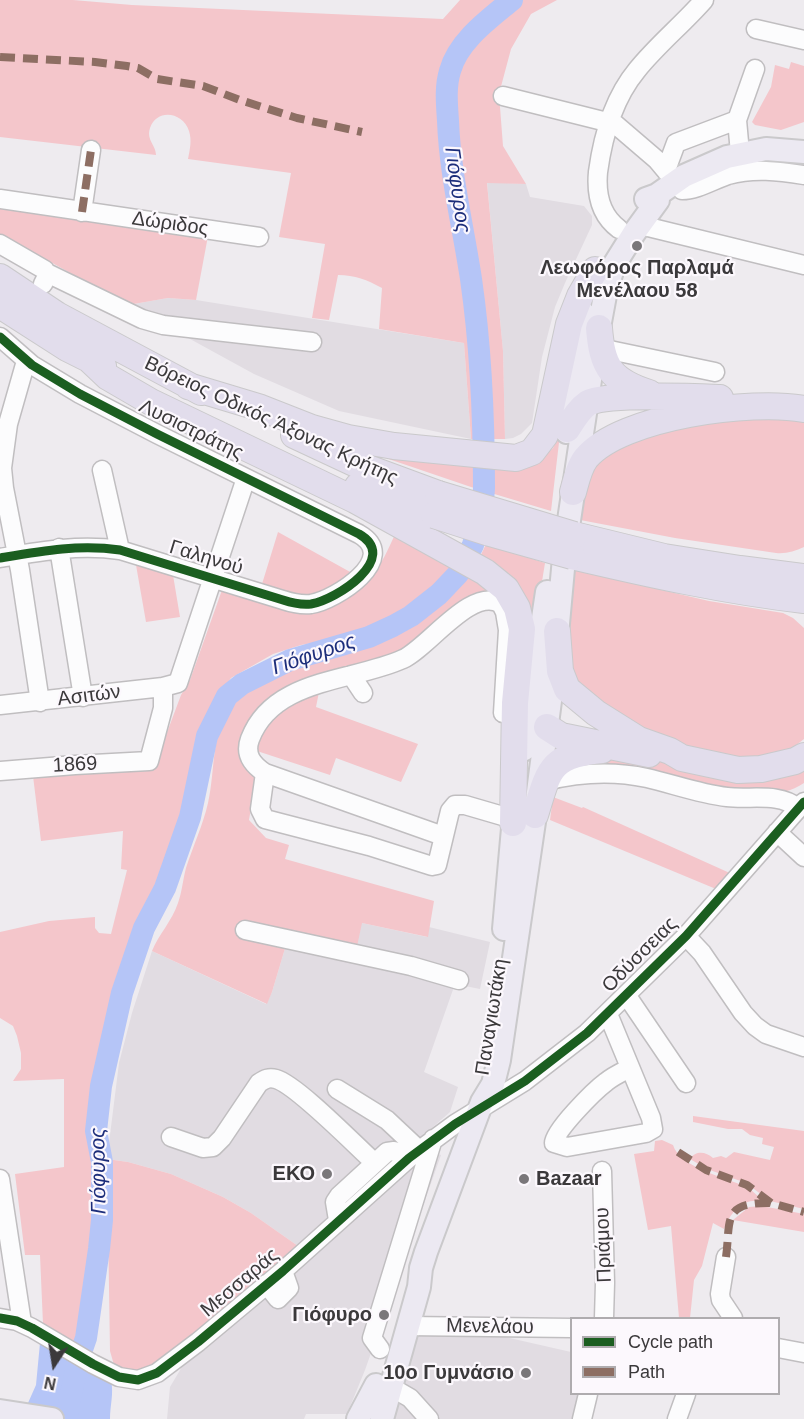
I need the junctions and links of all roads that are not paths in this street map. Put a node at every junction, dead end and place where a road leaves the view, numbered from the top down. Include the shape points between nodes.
1 (704, 0) edge
2 (756, 29) dead end
3 (804, 40) edge
4 (755, 69) dead end
5 (503, 96) dead end
6 (736, 120) junction
7 (609, 121) junction
8 (91, 150) dead end
9 (804, 152) edge
10 (740, 153) junction
11 (804, 175) edge
12 (666, 182) junction
13 (0, 200) edge
14 (82, 212) junction
15 (629, 227) junction
16 (259, 237) dead end
17 (0, 244) edge
18 (804, 265) edge
19 (596, 270) junction
20 (0, 277) edge
21 (3, 325) edge
22 (599, 338) junction
23 (312, 342) dead end
24 (89, 359) junction
25 (26, 361) junction
26 (715, 372) dead end
27 (188, 386) junction
28 (667, 396) junction
29 (586, 404) junction
30 (795, 409) edge
31 (567, 429) junction
32 (102, 470) dead end
33 (246, 478) junction
34 (573, 492) junction
35 (436, 505) junction
36 (371, 545) joint
37 (573, 545) junction
38 (58, 548) junction
39 (120, 550) junction
40 (9, 557) edge
41 (804, 559) edge
42 (740, 570) junction
43 (804, 577) edge
44 (214, 580) junction
45 (766, 595) junction
46 (804, 600) edge
47 (804, 618) edge
48 (558, 632) junction
49 (351, 675) junction
50 (171, 685) junction
51 (363, 693) dead end
52 (83, 697) junction
53 (40, 702) junction
54 (0, 705) edge
55 (538, 721) junction
56 (804, 745) edge
57 (620, 748) junction
58 (682, 758) junction
59 (793, 760) edge
60 (0, 771) edge
61 (265, 773) junction
62 (546, 781) junction
63 (801, 805) edge
64 (516, 818) junction
65 (777, 832) junction
66 (444, 836) junction
67 (804, 857) edge
68 (245, 930) dead end
69 (686, 936) junction
70 (459, 980) dead end
71 (627, 996) junction
72 (608, 1014) junction
73 (804, 1047) edge
74 (630, 1068) junction
75 (686, 1083) dead end
76 (337, 1089) dead end
77 (481, 1106) junction
78 (171, 1137) dead end
79 (420, 1149) junction
80 (375, 1163) junction
81 (602, 1171) dead end
82 (0, 1179) edge
83 (349, 1186) junction
84 (371, 1191) junction
85 (411, 1215) junction
86 (439, 1216) junction
87 (338, 1220) junction
88 (402, 1244) junction
89 (726, 1257) dead end
90 (424, 1260) junction
91 (0, 1317) edge
92 (604, 1317) edge
93 (732, 1317) edge
94 (22, 1323) junction
95 (408, 1326) junction
96 (570, 1328) edge
97 (780, 1348) edge
98 (380, 1349) dead end
99 (804, 1353) edge
100 (384, 1386) junction
101 (588, 1395) edge
102 (686, 1395) edge
103 (11, 1412) edge
104 (52, 1419) edge
105 (358, 1419) edge
106 (366, 1419) edge
107 (382, 1419) edge
108 (429, 1419) edge
109 (582, 1419) edge
110 (677, 1419) edge

1 - 7 street via 638,69
2 - 3 street
4 - 6 street
5 - 7 street
6 - 10 street
6 - 12 street via 676,143
7 - 12 street via 636,141
7 - 15 street via 597,189 605,215
8 - 14 street
9 - 10 main road via 777,149
10 - 12 main road
11 - 12 street via 736,173 684,191
12 - 15 main road via 641,203
13 - 14 street, Δώριδος
14 - 16 street, Δώριδος
15 - 18 street
15 - 19 main road
15 - 22 main road via 606,290
17 - 23 street via 45,278 163,325
19 - 27 highway via 569,324 545,435 532,452 516,458 394,446 336,435
19 - 31 main road via 584,306
20 - 27 highway, Βόρειος Οδικός Άξονας Κρήτης via 57,315
21 - 24 highway, Βόρειος Οδικός Άξονας Κρήτης via 38,330
21 - 25 street, Λυσιστράτης
22 - 26 street
22 - 28 highway via 610,371 621,382
22 - 29 main road
24 - 35 highway, Βόρειος Οδικός Άξονας Κρήτης via 204,418 374,493
24 - 64 highway via 108,377 151,402 414,532 501,585 515,603 522,629 516,696
25 - 33 street, Λυσιστράτης via 157,435
25 - 40 street via 2,458
27 - 35 highway, Βόρειος Οδικός Άξονας Κρήτης
28 - 29 highway via 601,399
28 - 30 highway via 763,400
29 - 31 highway
29 - 34 main road
30 - 34 highway via 752,407 699,412 634,430 586,458
31 - 55 main road via 550,568
32 - 39 street
33 - 36 street, Λυσιστράτης via 359,534
33 - 44 street
34 - 48 main road
35 - 37 highway, Βόρειος Οδικός Άξονας Κρήτης, bridge
36 - 44 street, Γαληνού via 369,564 357,580 336,595 312,604 293,603
37 - 42 highway, Βόρειος Οδικός Άξονας Κρήτης
37 - 45 highway, Βόρειος Οδικός Άξονας Κρήτης via 643,573
38 - 39 street, Γαληνού
38 - 40 street, Γαληνού
38 - 52 street
39 - 44 street, Γαληνού
40 - 53 street
41 - 42 highway
42 - 43 highway, Βόρειος Οδικός Άξονας Κρήτης
44 - 50 street
45 - 46 highway, Βόρειος Οδικός Άξονας Κρήτης
45 - 47 highway
48 - 55 main road
48 - 58 highway via 561,675 573,695 630,736
49 - 51 street
49 - 61 street via 300,691 264,715 248,747 251,761
49 - 64 street via 411,655 477,603 491,600 501,604 508,630 503,703
50 - 52 street, Ασιτών
50 - 60 street, 1869 via 149,760
52 - 53 street, Ασιτών
53 - 54 street, Ασιτών
55 - 57 highway via 561,736
55 - 64 main road
55 - 64 main road, Παναγιωτάκη via 518,784
56 - 59 highway via 787,757
57 - 58 highway
57 - 62 highway via 566,757 556,764
58 - 59 highway via 744,771
61 - 66 street
61 - 66 street via 260,809 271,822 435,867
62 - 63 street via 577,775 626,775 726,797 777,799
62 - 64 highway
63 - 65 street, Οδύσσειας
64 - 66 street via 455,805
64 - 77 main road, Παναγιωτάκη via 502,1045 493,1084
65 - 67 street
65 - 69 street, Οδύσσειας
68 - 70 street
69 - 71 street, Οδύσσειας
69 - 73 street via 755,1026 766,1034
71 - 72 street, Οδύσσειας
71 - 75 street
72 - 74 street
72 - 77 street, Οδύσσειας via 512,1090
74 - 74 street via 651,1118 651,1131 567,1147 554,1143 558,1131 600,1087
76 - 79 street via 387,1120
77 - 79 street, Μεσσαράς
77 - 86 main road, Παναγιωτάκη
78 - 80 street via 203,1148 213,1147 259,1083 274,1078 300,1094
79 - 80 street via 390,1151
79 - 84 street, Μεσσαράς
79 - 85 street
80 - 83 street
81 - 92 street, Πριάμου
82 - 94 street
83 - 84 street
83 - 87 street via 335,1202
84 - 87 street, Μεσσαράς
85 - 86 street
85 - 88 street
86 - 90 main road, Παναγιωτάκη
87 - 94 street, Μεσσαράς via 198,1342 157,1373 138,1380 112,1374
88 - 90 street
88 - 98 street via 372,1338
89 - 93 street via 720,1294
90 - 95 main road
90 - 100 main road via 407,1290
91 - 94 street, Μεσσαράς
95 - 96 street, Μενελάου
95 - 100 main road
97 - 99 street
100 - 105 main road
100 - 106 main road
100 - 107 main road
100 - 108 street via 410,1398
101 - 109 street
102 - 110 street
103 - 104 main road

